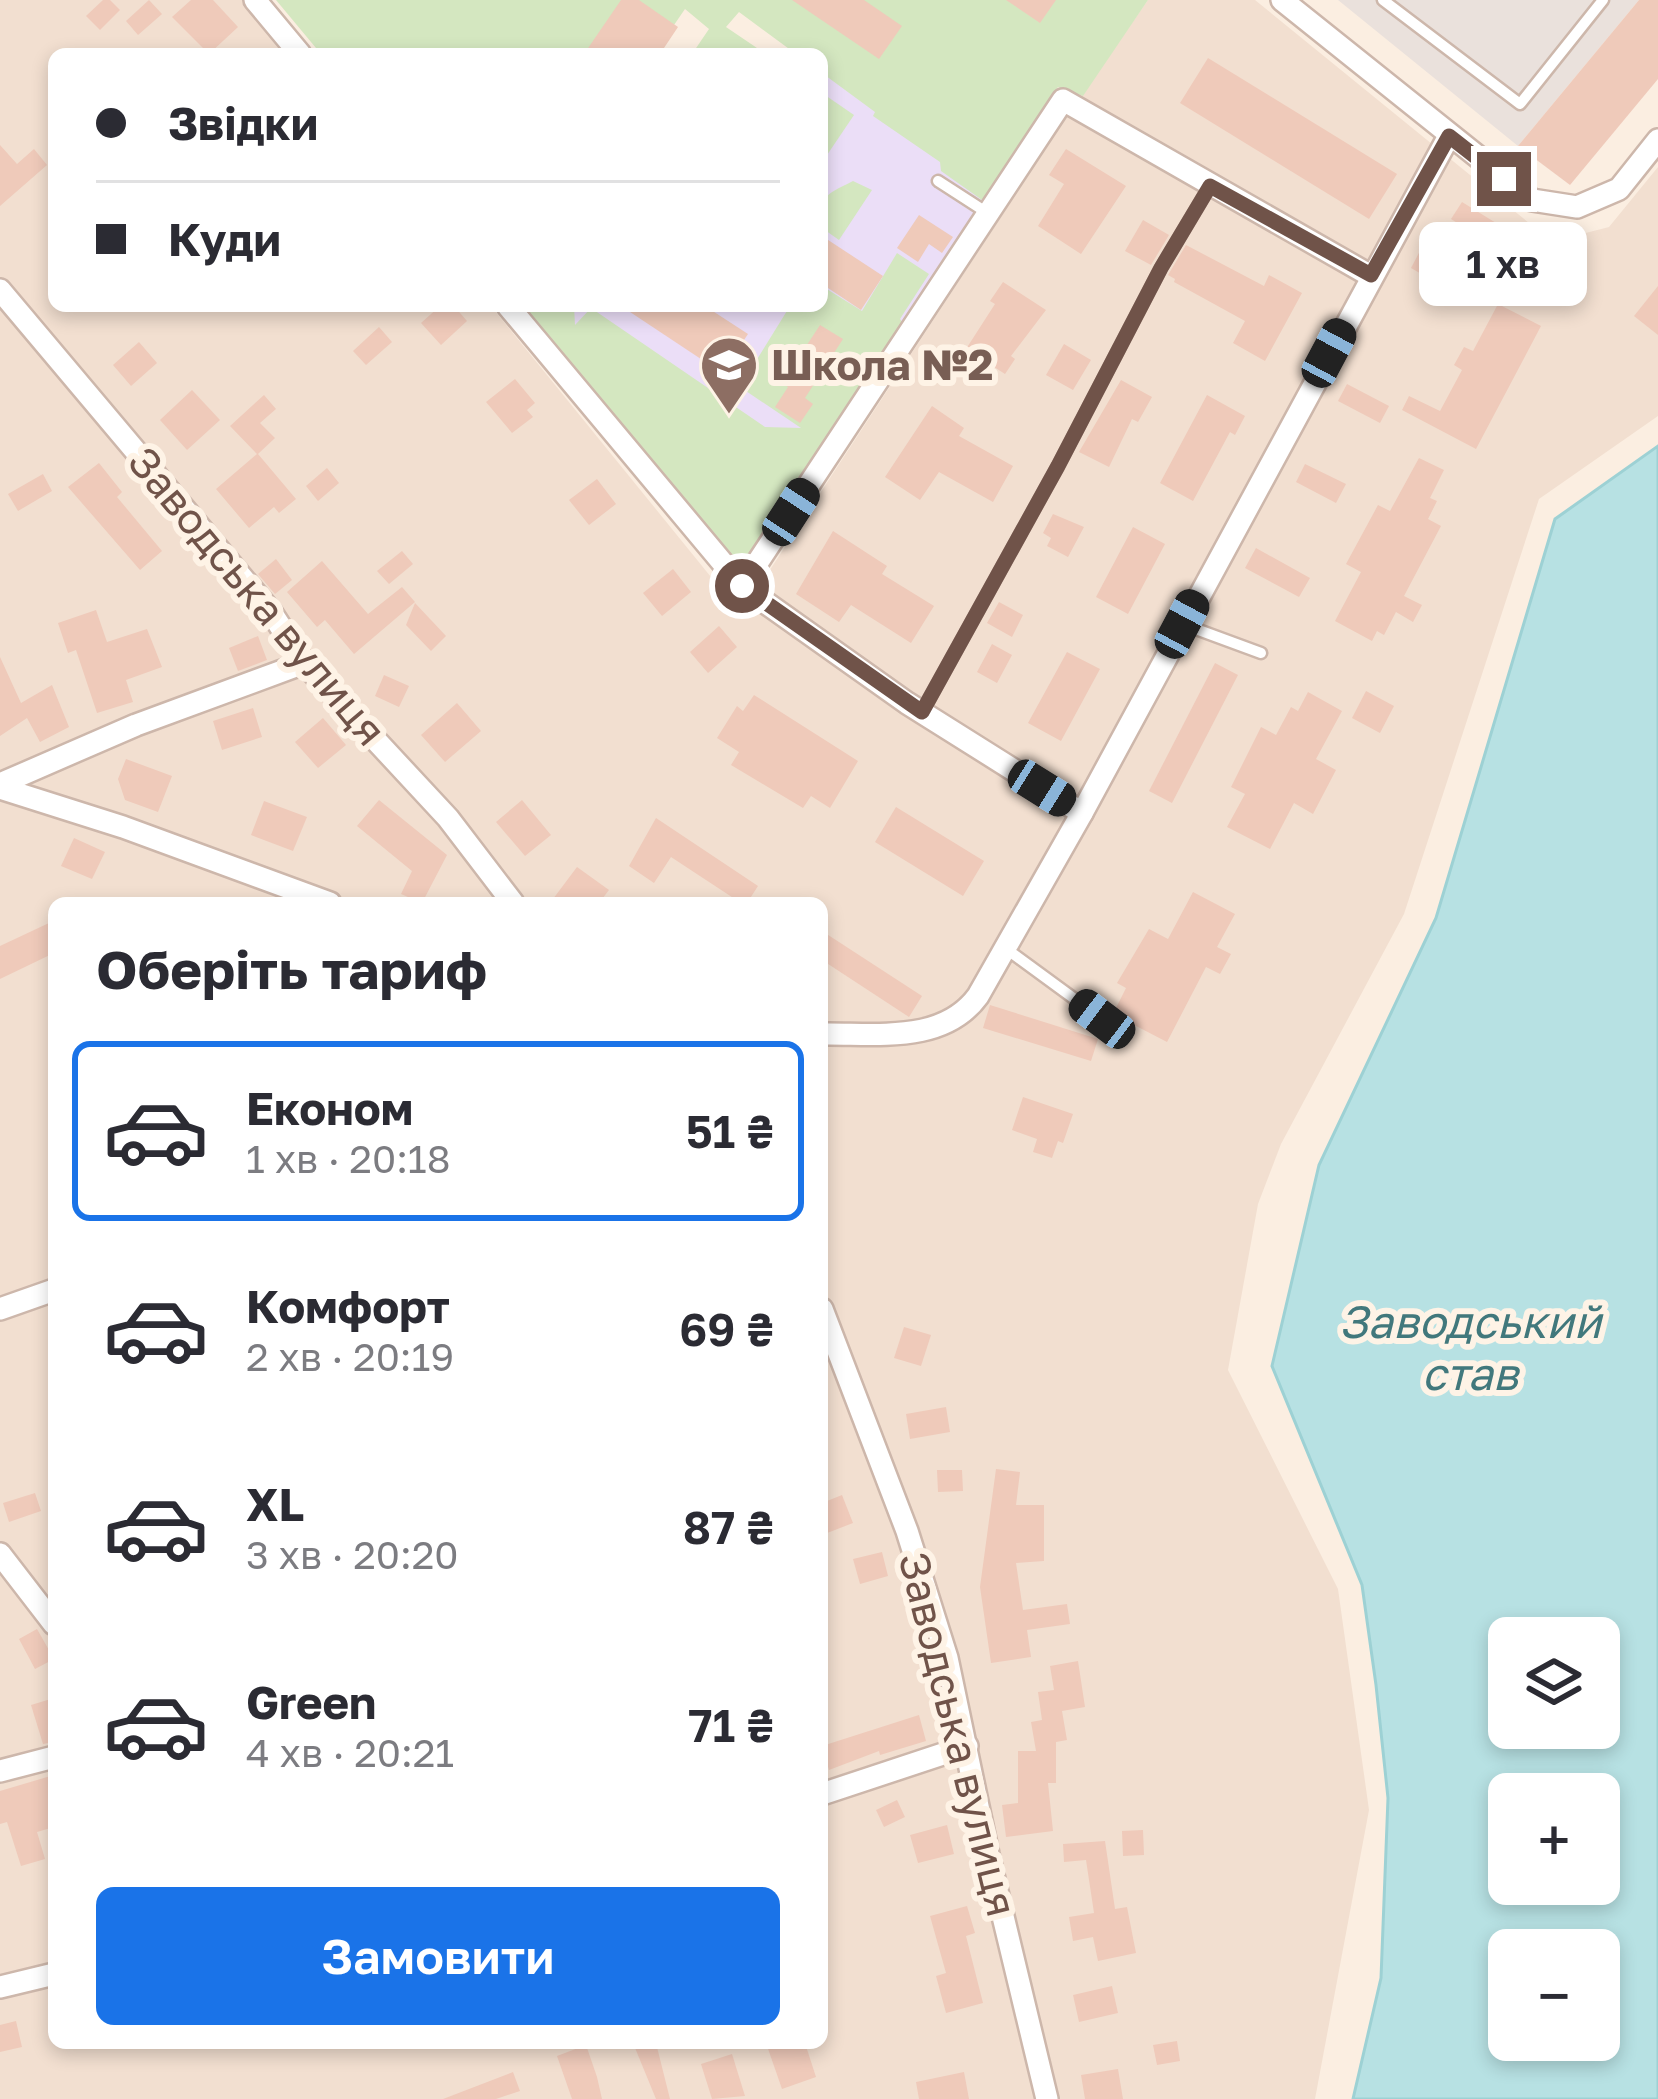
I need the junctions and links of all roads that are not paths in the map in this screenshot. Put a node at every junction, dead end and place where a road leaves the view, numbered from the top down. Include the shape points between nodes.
1 (255, 0) edge
2 (1282, 0) edge
3 (1382, 0) edge
4 (1603, 0) edge
5 (295, 48) edge
6 (1449, 136) junction
7 (1658, 140) edge
8 (938, 181) dead end
9 (1210, 186) junction
10 (986, 212) junction
11 (1371, 275) junction
12 (0, 290) edge
13 (513, 312) edge
14 (742, 586) junction
15 (1182, 624) junction
16 (1261, 653) dead end
17 (304, 663) junction
18 (922, 712) junction
19 (0, 786) edge
20 (1082, 813) junction
21 (314, 897) edge
22 (508, 897) edge
23 (1005, 948) junction
24 (1102, 1019) dead end
25 (828, 1034) edge
26 (48, 1292) edge
27 (0, 1310) edge
28 (828, 1325) edge
29 (0, 1554) edge
30 (48, 1616) edge
31 (967, 1746) junction
32 (48, 1758) edge
33 (0, 1771) edge
34 (828, 1792) edge
35 (48, 1975) edge
36 (0, 1987) edge
37 (1047, 2099) edge

1 - 5 street
2 - 6 street
3 - 4 lane via 1520,104
6 - 7 street via 1532,200 1577,207 1619,189
6 - 11 street
8 - 10 lane
9 - 10 street via 1063,100
9 - 11 street
9 - 18 lane
10 - 14 street
11 - 15 street
12 - 17 street, Заводська вулиця via 271,612
13 - 14 street
14 - 18 street
15 - 16 lane
15 - 20 street
17 - 19 street
17 - 22 street, Заводська вулиця via 448,818
18 - 20 street
19 - 21 street
20 - 23 street
23 - 24 lane
23 - 25 street via 965,1014 934,1030
26 - 27 street
28 - 31 street, Заводська вулиця via 907,1532
29 - 30 street
31 - 34 street
31 - 37 street, Заводська вулиця
32 - 33 street
35 - 36 street

